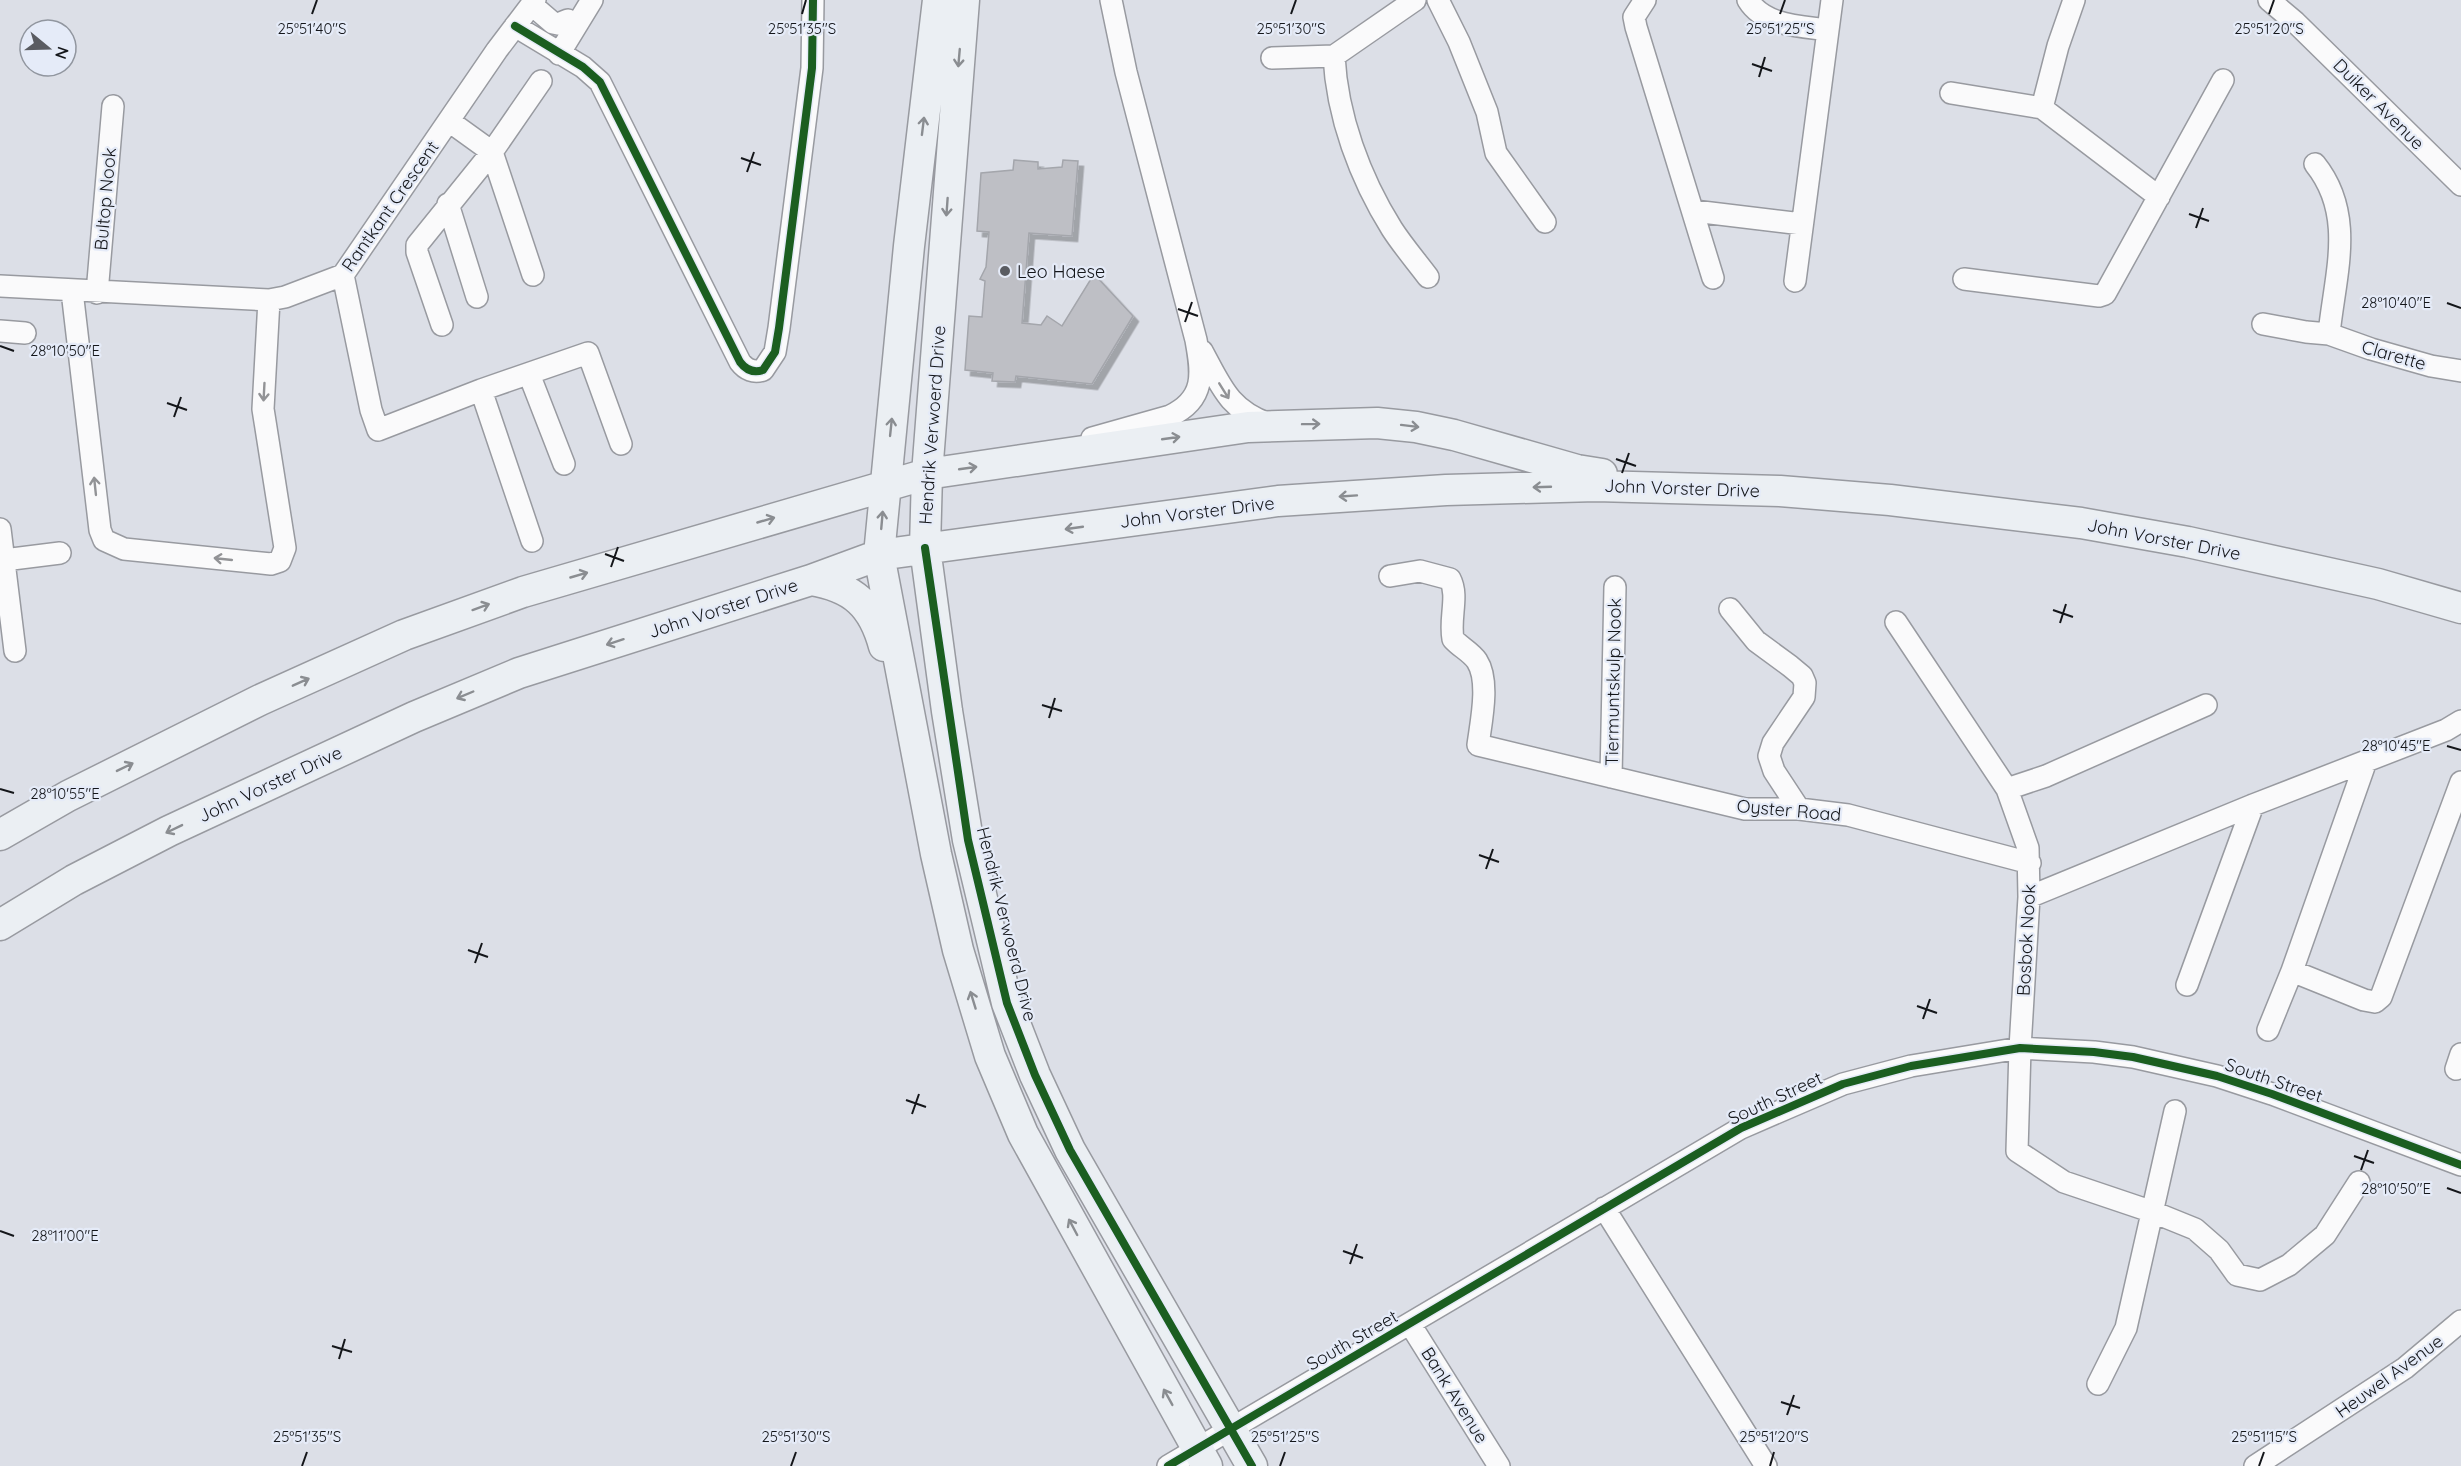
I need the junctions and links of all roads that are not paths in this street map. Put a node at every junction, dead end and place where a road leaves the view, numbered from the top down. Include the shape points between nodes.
1 (592, 0) edge
2 (813, 0) edge
3 (938, 0) edge
4 (964, 0) edge
5 (1111, 0) edge
6 (1415, 0) edge
7 (1438, 0) edge
8 (1645, 0) edge
9 (1748, 0) edge
10 (1832, 0) edge
11 (2074, 0) edge
12 (2269, 0) edge
13 (533, 2) edge
14 (515, 26) junction
15 (576, 26) junction
16 (1828, 30) junction
17 (559, 54) junction
18 (1334, 56) junction
19 (1272, 58) dead end
20 (2223, 80) dead end
21 (541, 81) dead end
22 (1951, 93) dead end
23 (113, 106) dead end
24 (2042, 108) junction
25 (449, 121) junction
26 (492, 152) junction
27 (2315, 164) dead end
28 (2461, 185) edge
29 (2159, 197) junction
30 (448, 204) junction
31 (1694, 211) junction
32 (1545, 222) dead end
33 (1802, 224) junction
34 (343, 275) junction
35 (532, 275) dead end
36 (1428, 277) dead end
37 (1713, 278) dead end
38 (1964, 279) dead end
39 (1795, 281) dead end
40 (0, 286) edge
41 (72, 291) junction
42 (97, 293) junction
43 (477, 297) dead end
44 (269, 300) junction
45 (2264, 324) dead end
46 (442, 325) dead end
47 (0, 331) edge
48 (26, 333) dead end
49 (2329, 334) junction
50 (1196, 340) junction
51 (2461, 371) edge
52 (529, 374) junction
53 (482, 390) junction
54 (1270, 424) junction
55 (621, 444) dead end
56 (1009, 462) junction
57 (564, 464) dead end
58 (927, 474) junction
59 (885, 485) junction
60 (0, 529) edge
61 (532, 541) dead end
62 (925, 548) junction
63 (60, 553) dead end
64 (879, 555) junction
65 (4, 560) junction
66 (1390, 576) dead end
67 (811, 580) junction
68 (1616, 587) dead end
69 (2461, 597) edge
70 (2461, 608) edge
71 (1730, 609) dead end
72 (1896, 622) dead end
73 (15, 651) dead end
74 (2206, 705) dead end
75 (2461, 721) edge
76 (2366, 761) junction
77 (1611, 777) junction
78 (2461, 783) edge
79 (2007, 789) junction
80 (2253, 805) junction
81 (1799, 809) junction
82 (929, 821) junction
83 (0, 835) edge
84 (2030, 863) junction
85 (2029, 897) junction
86 (0, 924) edge
87 (2292, 972) junction
88 (2187, 985) dead end
89 (2268, 1030) dead end
90 (2020, 1048) junction
91 (2175, 1111) dead end
92 (2461, 1165) edge
93 (2359, 1182) dead end
94 (1604, 1208) junction
95 (2153, 1212) junction
96 (2461, 1322) edge
97 (1410, 1324) junction
98 (2098, 1384) dead end
99 (1230, 1428) junction
100 (1202, 1457) edge
101 (2262, 1464) edge
102 (1168, 1466) edge
103 (1252, 1466) edge
104 (1499, 1466) edge
105 (1766, 1466) edge

1 - 15 street
2 - 17 street via 812,68 779,328 775,352 763,370 757,372 740,362 600,82
59 -> 3 main road, Hendrik Verwoerd Drive
4 -> 58 main road, Hendrik Verwoerd Drive
5 - 50 street
6 - 18 street
7 - 32 street via 1487,112 1496,153
8 - 31 street via 1634,18 1636,27
9 - 16 street via 1754,9 1776,22
10 - 16 street
11 - 24 street
12 - 28 street, Duiker Avenue
13 - 14 street, Rantkant Crescent
13 - 15 street via 553,23 568,20
14 - 17 street
14 - 25 street, Rantkant Crescent
15 - 17 street
16 - 33 street
18 - 19 street
18 - 36 street via 1341,106 1364,177 1393,230
20 - 29 street
21 - 26 street
22 - 24 street
23 - 42 street, Bultop Nook
24 - 29 street
25 - 26 street
25 - 34 street, Rantkant Crescent
26 - 30 street
26 - 35 street
27 - 49 street via 2328,182 2342,232
29 - 38 street via 2104,295
30 - 43 street
30 - 46 street via 417,245
31 - 33 street
31 - 37 street
33 - 39 street
34 - 44 street, Rantkant Crescent
34 - 53 street via 378,430
40 - 41 street, Rantkant Crescent
41 - 42 street, Rantkant Crescent
44 -> 41 street via 263,409 285,548 280,561 271,564 124,549 104,540
42 - 44 street, Rantkant Crescent
45 - 49 street, Clarette
47 - 48 street
49 - 51 street, Clarette via 2431,366
50 -> 54 street via 1233,404 1252,418
50 - 56 street via 1201,366 1198,389 1182,411
52 - 53 street
52 - 55 street via 588,353
52 - 57 street
53 - 61 street
56 -> 54 main road, John Vorster Drive
54 -> 69 main road, John Vorster Drive via 1377,423 1416,427 1601,474 1881,489 2083,513 2282,552
58 -> 56 main road, John Vorster Drive
58 - 59 main road, John Vorster Drive
58 - 62 main road, Hendrik Verwoerd Drive
64 -> 59 main road, Hendrik Verwoerd Drive
83 -> 59 main road, John Vorster Drive via 68,796 249,705 404,635 523,592
60 - 65 street
62 - 64 main road, John Vorster Drive
70 -> 62 main road, John Vorster Drive via 2378,584 2081,523 1780,491 1596,486 1278,501
62 - 99 main road, Hendrik Verwoerd Drive via 968,840 1007,1002 1070,1150
63 - 65 street
64 - 67 main road, John Vorster Drive
64 - 82 main road, Hendrik Verwoerd Drive
65 - 73 street
66 - 77 street, Oyster Road via 1420,571 1450,579 1455,588 1453,639 1478,662 1482,676 1478,745
67 - 82 main road via 841,587 872,615 880,632
67 -> 86 main road, John Vorster Drive via 519,673 414,717 169,831
68 - 77 street, Tiermuntskulp Nook
71 - 81 street via 1756,641 1802,676 1805,683 1804,697 1777,736 1769,756 1774,771
72 - 79 street, Bosbok Nook
74 - 79 street via 2046,776
75 - 76 street
76 - 80 street
76 - 87 street
77 - 81 street, Oyster Road via 1745,809
78 - 87 street via 2381,998 2374,1002 2364,1000
79 - 84 street, Bosbok Nook via 2024,832
80 - 85 street
80 - 88 street
81 - 84 street, Oyster Road via 1848,815
100 -> 82 main road, Hendrik Verwoerd Drive via 1019,1125 990,1056 958,950
84 - 85 street, Bosbok Nook
85 - 90 street, Bosbok Nook
87 - 89 street
90 - 92 street, South Street via 2133,1057 2217,1076
90 - 94 street, South Street via 1911,1065 1843,1084 1741,1128
90 - 95 street, Bosbok Nook via 2017,1151 2064,1182
91 - 95 street
93 - 95 street via 2325,1235 2289,1265 2259,1280 2237,1275 2219,1250 2195,1229
94 - 97 street, South Street
94 - 105 street
95 - 98 street via 2126,1328
96 - 101 street, Heuwel Avenue via 2405,1368
97 - 99 street, South Street
97 - 104 street, Bank Avenue
99 - 100 street, South Street
99 - 103 main road, Hendrik Verwoerd Drive
100 - 102 street, South Street

